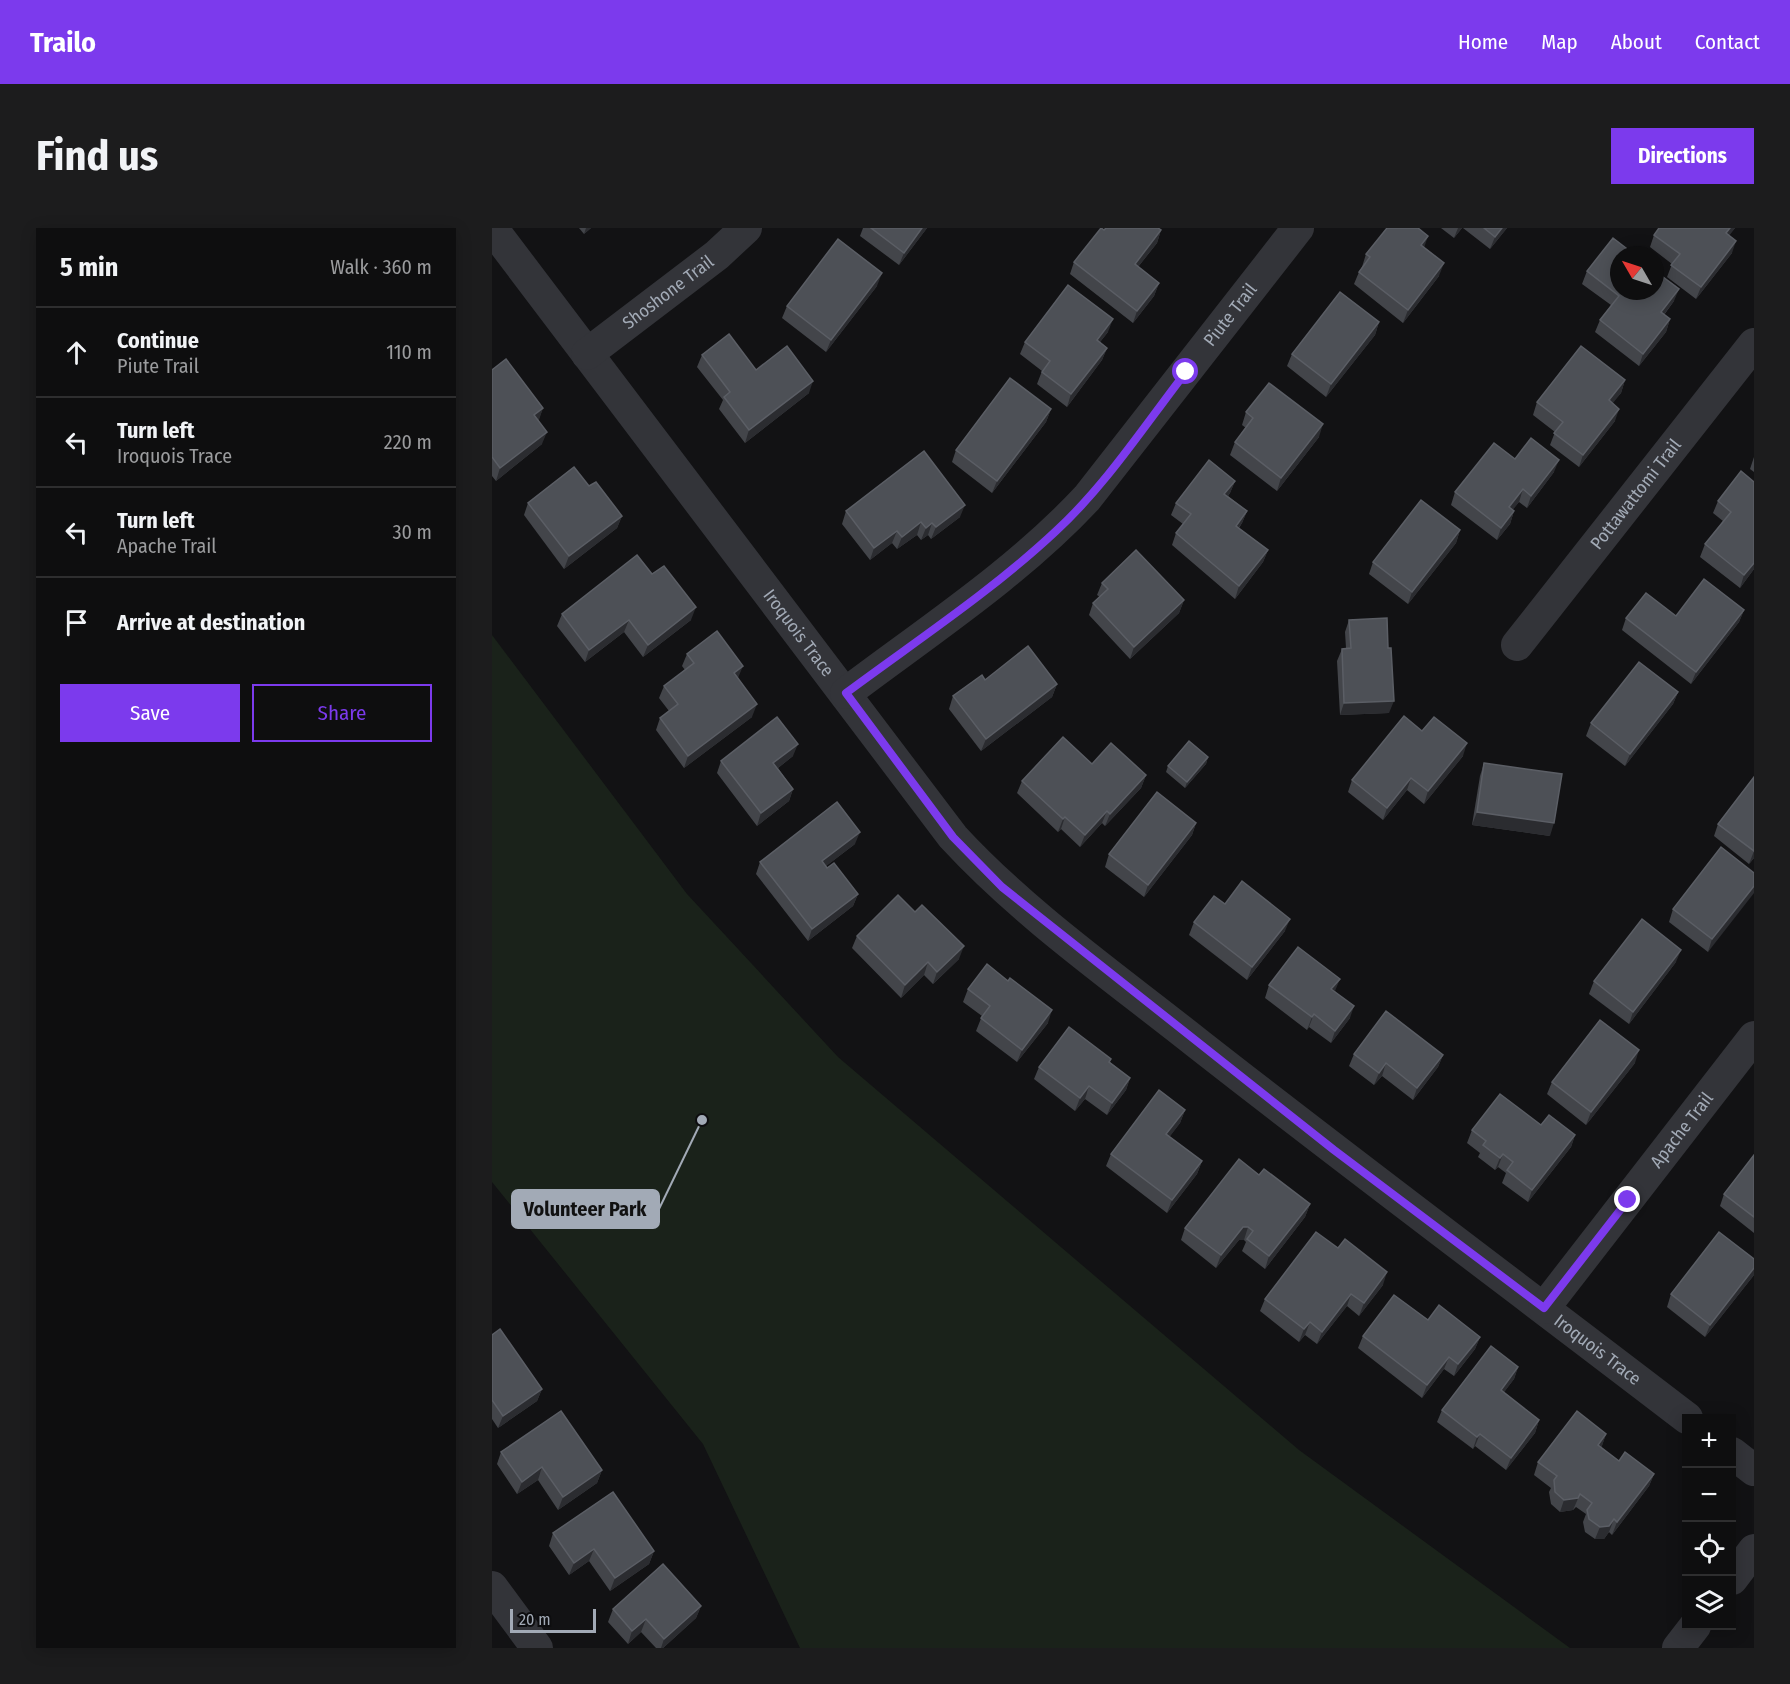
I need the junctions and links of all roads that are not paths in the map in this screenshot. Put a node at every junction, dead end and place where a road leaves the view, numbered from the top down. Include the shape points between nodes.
1 (492, 228) edge
2 (746, 228) edge
3 (1298, 228) edge
4 (1754, 344) edge
5 (587, 354) junction
6 (1517, 645) dead end
7 (846, 693) junction
8 (1754, 1037) edge
9 (1544, 1308) junction
10 (1682, 1415) edge
11 (1736, 1457) edge
12 (1754, 1470) edge
13 (1754, 1550) edge
14 (1733, 1576) edge
15 (492, 1587) edge
16 (1692, 1630) edge
17 (537, 1648) edge
18 (1678, 1648) edge

1 - 5 street, Iroquois Trace
2 - 5 street, Shoshone Trail via 717,255
3 - 7 street, Piute Trail via 1095,489 1057,531
4 - 6 street, Pottawattomi Trail
5 - 7 street, Iroquois Trace
7 - 9 street, Iroquois Trace via 953,837 1002,887 1334,1150
8 - 9 street, Apache Trail
9 - 10 street, Iroquois Trace
11 - 12 street
13 - 14 street
15 - 17 street
16 - 18 street

